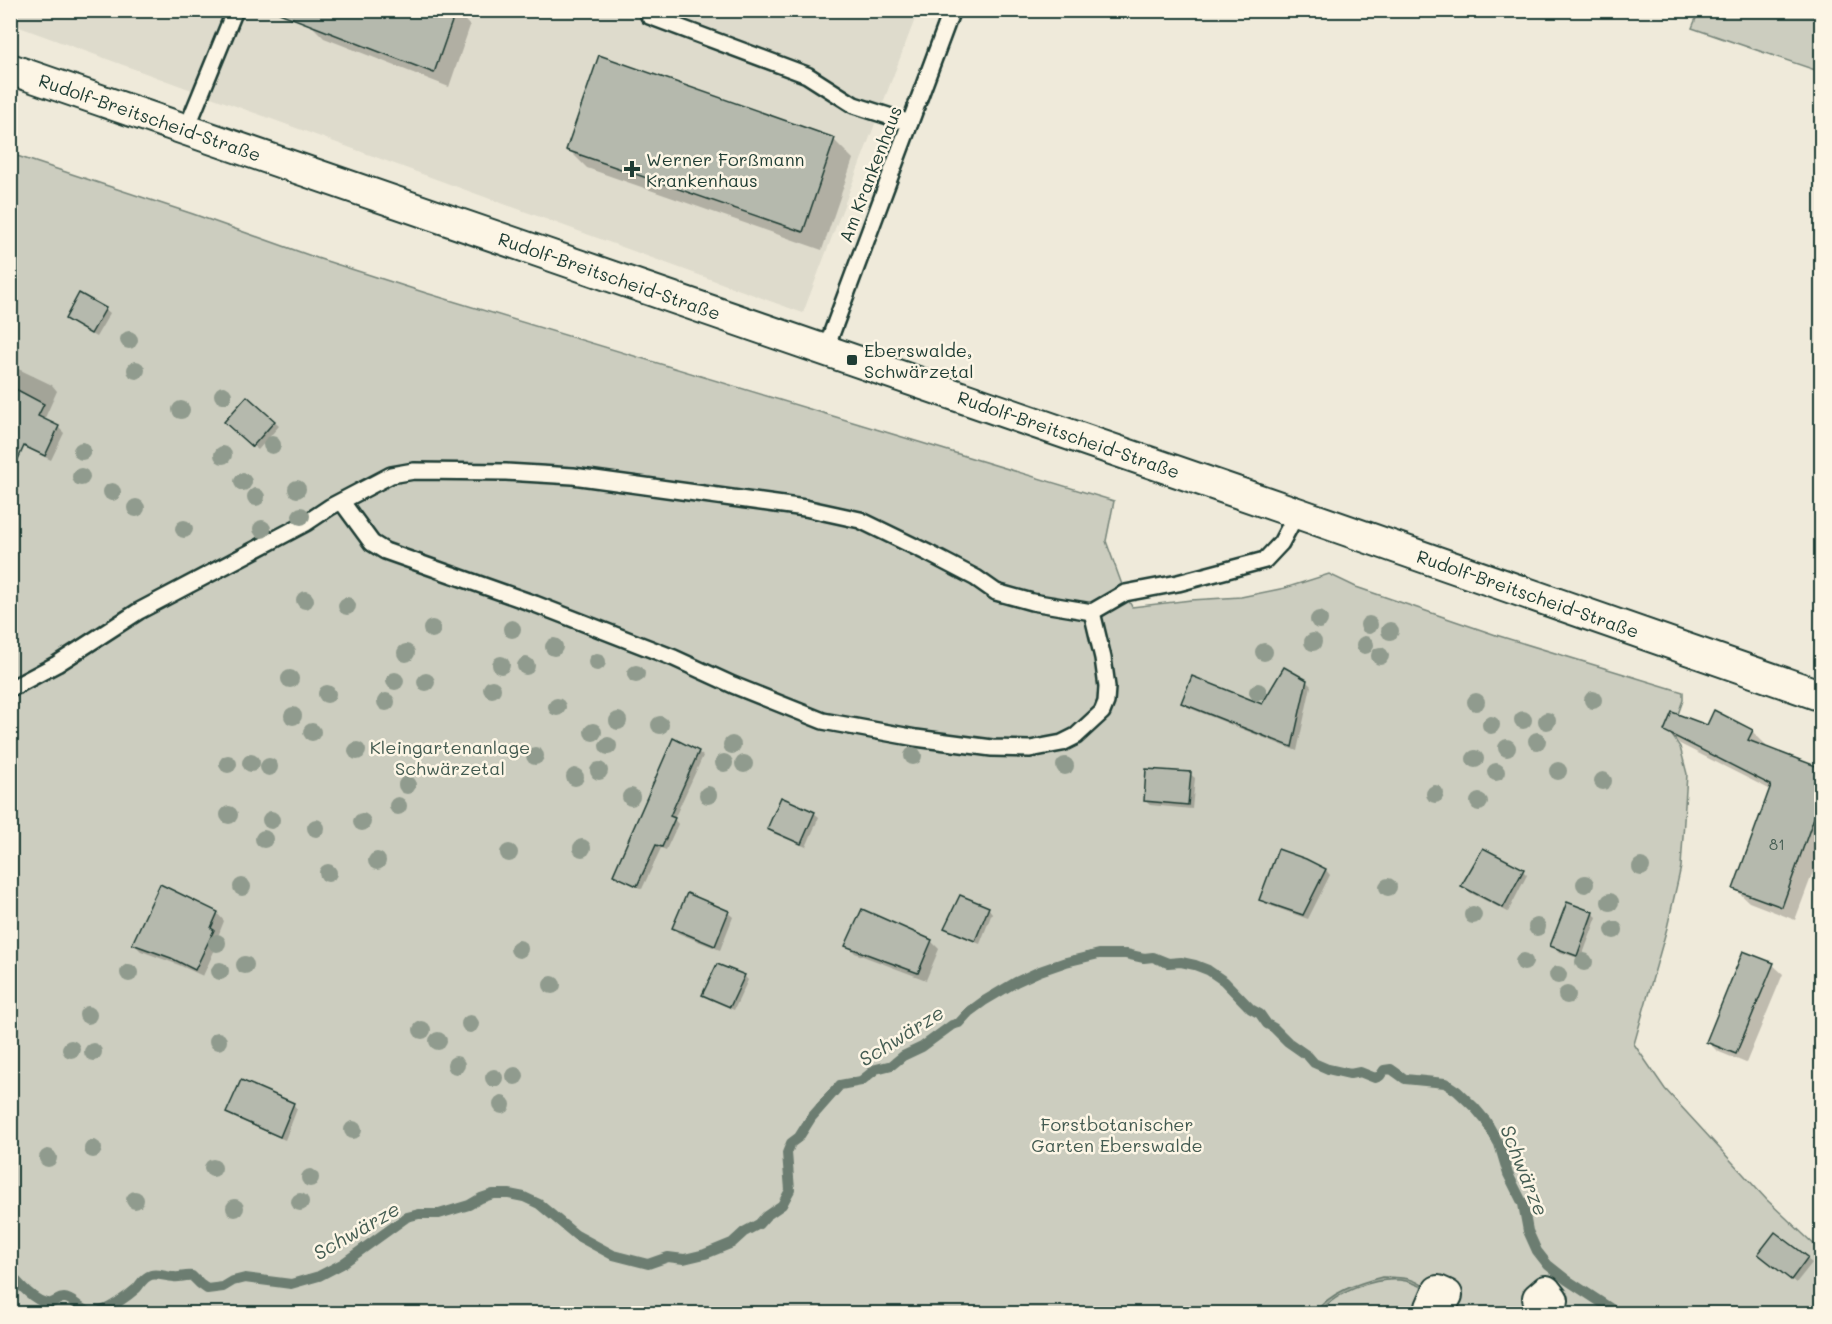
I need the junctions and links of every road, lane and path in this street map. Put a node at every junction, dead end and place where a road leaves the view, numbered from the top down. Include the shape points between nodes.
1 (235, 10) edge
2 (952, 10) edge
3 (648, 16) dead end
4 (10, 69) edge
5 (910, 123) junction
6 (186, 130) junction
7 (825, 351) junction
8 (342, 502) junction
9 (1297, 513) junction
10 (1092, 612) junction
11 (10, 689) edge
12 (1821, 696) edge

1 - 6 lane
2 - 5 lane, Am Krankenhaus
3 - 5 lane via 807,75 854,105
4 - 6 street, Rudolf-Breitscheid-Straße
5 - 7 lane, Am Krankenhaus
6 - 7 street, Rudolf-Breitscheid-Straße
7 - 9 street, Rudolf-Breitscheid-Straße
8 - 10 lane via 402,473 507,471 573,476 805,508 860,520 976,578 996,592
8 - 10 lane via 372,543 385,551 535,604 823,721 916,738 1030,749 1076,736 1102,712 1106,702 1103,658
8 - 11 lane via 139,611
9 - 10 lane via 1281,543 1265,560 1125,594
9 - 12 street, Rudolf-Breitscheid-Straße

